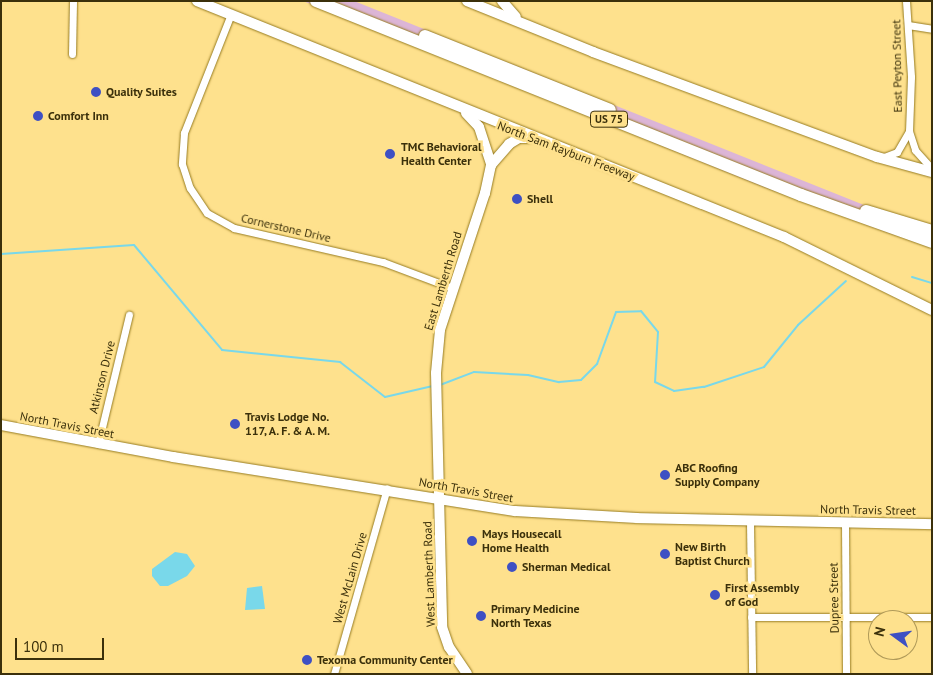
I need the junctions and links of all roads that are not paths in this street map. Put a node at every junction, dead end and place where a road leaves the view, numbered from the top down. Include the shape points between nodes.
1 (73, 1) edge
2 (197, 1) edge
3 (316, 1) edge
4 (336, 1) edge
5 (467, 1) edge
6 (502, 1) edge
7 (906, 1) edge
8 (231, 14) junction
9 (521, 22) junction
10 (908, 25) junction
11 (932, 29) edge
12 (72, 54) dead end
13 (460, 107) junction
14 (909, 131) junction
15 (532, 138) junction
16 (877, 157) junction
17 (491, 165) junction
18 (932, 171) edge
19 (932, 231) edge
20 (932, 242) edge
21 (452, 288) junction
22 (932, 310) edge
23 (129, 315) dead end
24 (1, 425) edge
25 (98, 444) junction
26 (387, 488) junction
27 (439, 498) junction
28 (750, 522) junction
29 (844, 522) junction
30 (932, 524) edge
31 (751, 617) junction
32 (846, 617) junction
33 (932, 617) edge
34 (334, 674) edge
35 (467, 674) edge
36 (752, 674) edge
37 (846, 674) edge

1 - 12 street
2 - 8 main road, North Sam Rayburn Freeway
3 - 20 highway, US 75 via 800,195
4 - 19 highway, US 75 via 817,195
5 - 9 main road
6 - 9 main road
7 - 10 street, East Peyton Street
8 - 13 main road, North Sam Rayburn Freeway
8 - 21 street, Cornerstone Drive via 184,133 182,164 190,188 207,213 234,228 383,262
9 - 16 main road via 593,52
10 - 11 street
10 - 14 street, East Peyton Street via 911,77
13 - 15 main road, North Sam Rayburn Freeway
13 - 17 main road via 479,127
14 - 16 street, East Peyton Street via 897,152
14 - 18 street, East Peyton Street via 915,150
15 - 17 main road via 519,138 509,144
15 - 22 main road, North Sam Rayburn Freeway via 784,237
16 - 18 main road
17 - 21 main road, East Lamberth Road via 485,194
21 - 27 main road, East Lamberth Road via 440,330 436,373
23 - 25 street, Atkinson Drive
24 - 25 main road, North Travis Street
25 - 26 main road, North Travis Street
26 - 27 main road, North Travis Street
26 - 34 street, West McLain Drive
27 - 28 main road, North Travis Street via 536,513
27 - 35 main road, West Lamberth Road via 442,627 449,647
28 - 29 main road, North Travis Street
28 - 31 street
29 - 30 main road, North Travis Street
29 - 32 street, Dupree Street
31 - 32 street
31 - 36 street
32 - 33 street
32 - 37 street, Dupree Street

